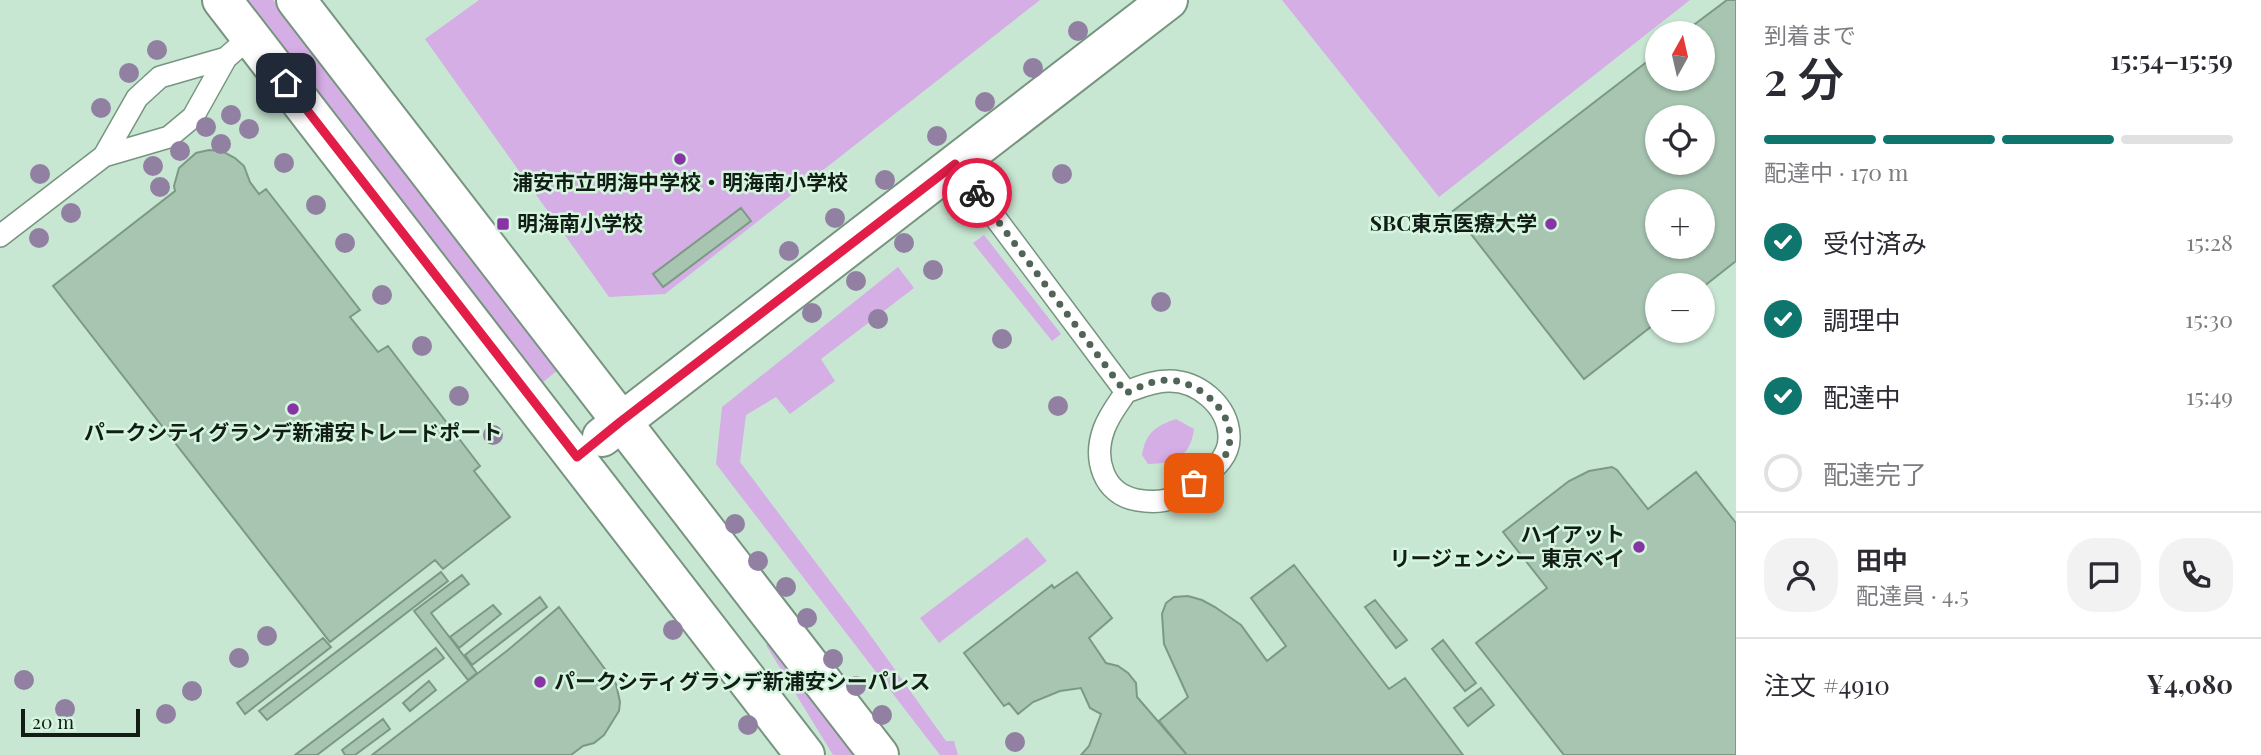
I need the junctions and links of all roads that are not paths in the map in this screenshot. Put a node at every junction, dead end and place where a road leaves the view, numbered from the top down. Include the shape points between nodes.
1 (222, 0) edge
2 (296, 0) edge
3 (1168, 0) edge
4 (238, 47) junction
5 (104, 156) junction
6 (955, 164) junction
7 (0, 236) edge
8 (1126, 393) junction
9 (620, 422) junction
10 (577, 457) junction
11 (805, 755) edge
12 (879, 755) edge

1 - 4 street
2 - 9 street
3 - 6 street
4 - 5 lane via 160,76 137,98
4 - 5 lane via 192,117 169,137
4 - 10 street via 381,208
5 - 7 lane
6 - 8 lane
6 - 9 street
8 - 8 lane via 1168,380 1191,384 1213,399 1225,416 1226,454 1214,469 1174,498 1151,502 1112,489 1101,470 1103,430
9 - 10 street
9 - 12 street
10 - 11 street

